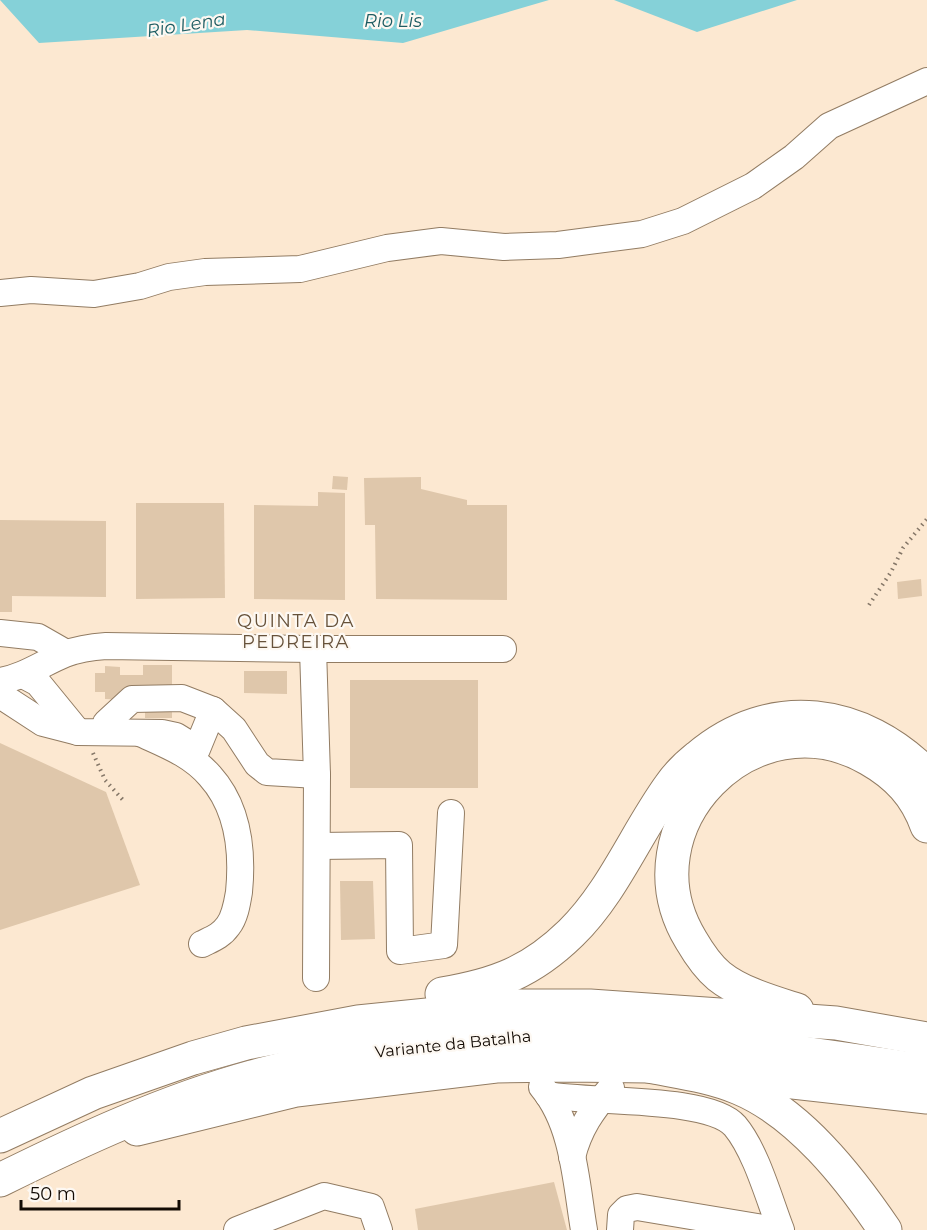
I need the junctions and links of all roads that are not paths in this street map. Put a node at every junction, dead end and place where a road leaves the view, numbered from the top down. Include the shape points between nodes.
1 (927, 81) edge
2 (0, 293) edge
3 (0, 633) edge
4 (313, 649) junction
5 (503, 649) dead end
6 (66, 653) junction
7 (11, 678) edge
8 (0, 695) edge
9 (213, 710) junction
10 (44, 723) junction
11 (141, 733) junction
12 (91, 738) junction
13 (317, 775) junction
14 (927, 775) edge
15 (451, 813) dead end
16 (927, 826) edge
17 (318, 846) junction
18 (202, 944) dead end
19 (316, 978) dead end
20 (358, 1022) junction
21 (836, 1023) junction
22 (912, 1036) edge
23 (514, 1066) junction
24 (641, 1066) junction
25 (906, 1076) edge
26 (548, 1095) junction
27 (927, 1097) edge
28 (602, 1098) junction
29 (0, 1136) edge
30 (74, 1145) junction
31 (572, 1157) junction
32 (0, 1180) edge
33 (237, 1230) edge
34 (379, 1230) edge
35 (584, 1230) edge
36 (620, 1230) edge
37 (775, 1230) edge
38 (782, 1230) edge
39 (885, 1230) edge

1 - 2 street via 829,126 753,186 683,222 642,234 558,245 504,247 441,241 387,248 300,269 205,272 94,294 31,290
3 - 6 street via 38,637
4 - 5 street
4 - 6 street via 106,646
4 - 13 street
6 - 7 street
7 - 10 street
7 - 12 street via 38,683
8 - 10 street
9 - 11 street via 197,749 176,736
9 - 12 street via 182,698 132,699
9 - 13 street via 234,729 257,764 267,772
10 - 12 street
11 - 12 street
11 - 18 street via 198,763 220,789 237,827 240,877 235,914 218,937
13 - 17 street
14 - 20 main road via 882,739 841,722 799,716 739,731 706,750 670,784 588,914 537,961 480,988 394,1004
15 - 17 street via 444,945 400,951 399,846
16 - 21 main road via 910,792 892,774 850,750 800,741 751,752 728,766 699,793 687,811 673,860 673,895 684,928 700,955 718,975 741,989
17 - 19 street
20 - 21 main road, Variante da Batalha via 555,1005
20 - 29 main road, Variante da Batalha via 246,1043 193,1058 93,1094
21 - 22 main road, Variante da Batalha
23 - 24 main road
23 - 26 street via 534,1077
23 - 30 main road via 296,1090
24 - 25 main road
24 - 28 street
24 - 39 main road via 715,1080 739,1088 776,1109 828,1156
25 - 27 main road
25 - 30 main road, Variante da Batalha via 786,1051 625,1036 560,1035 416,1045 250,1078 168,1105
26 - 28 street
26 - 31 street via 560,1112
28 - 31 street via 583,1124
28 - 38 street via 694,1108 717,1114 733,1124 747,1143
30 - 32 main road, Variante da Batalha
31 - 35 street
33 - 34 street via 324,1196 371,1207
36 - 37 street via 621,1215 637,1207

